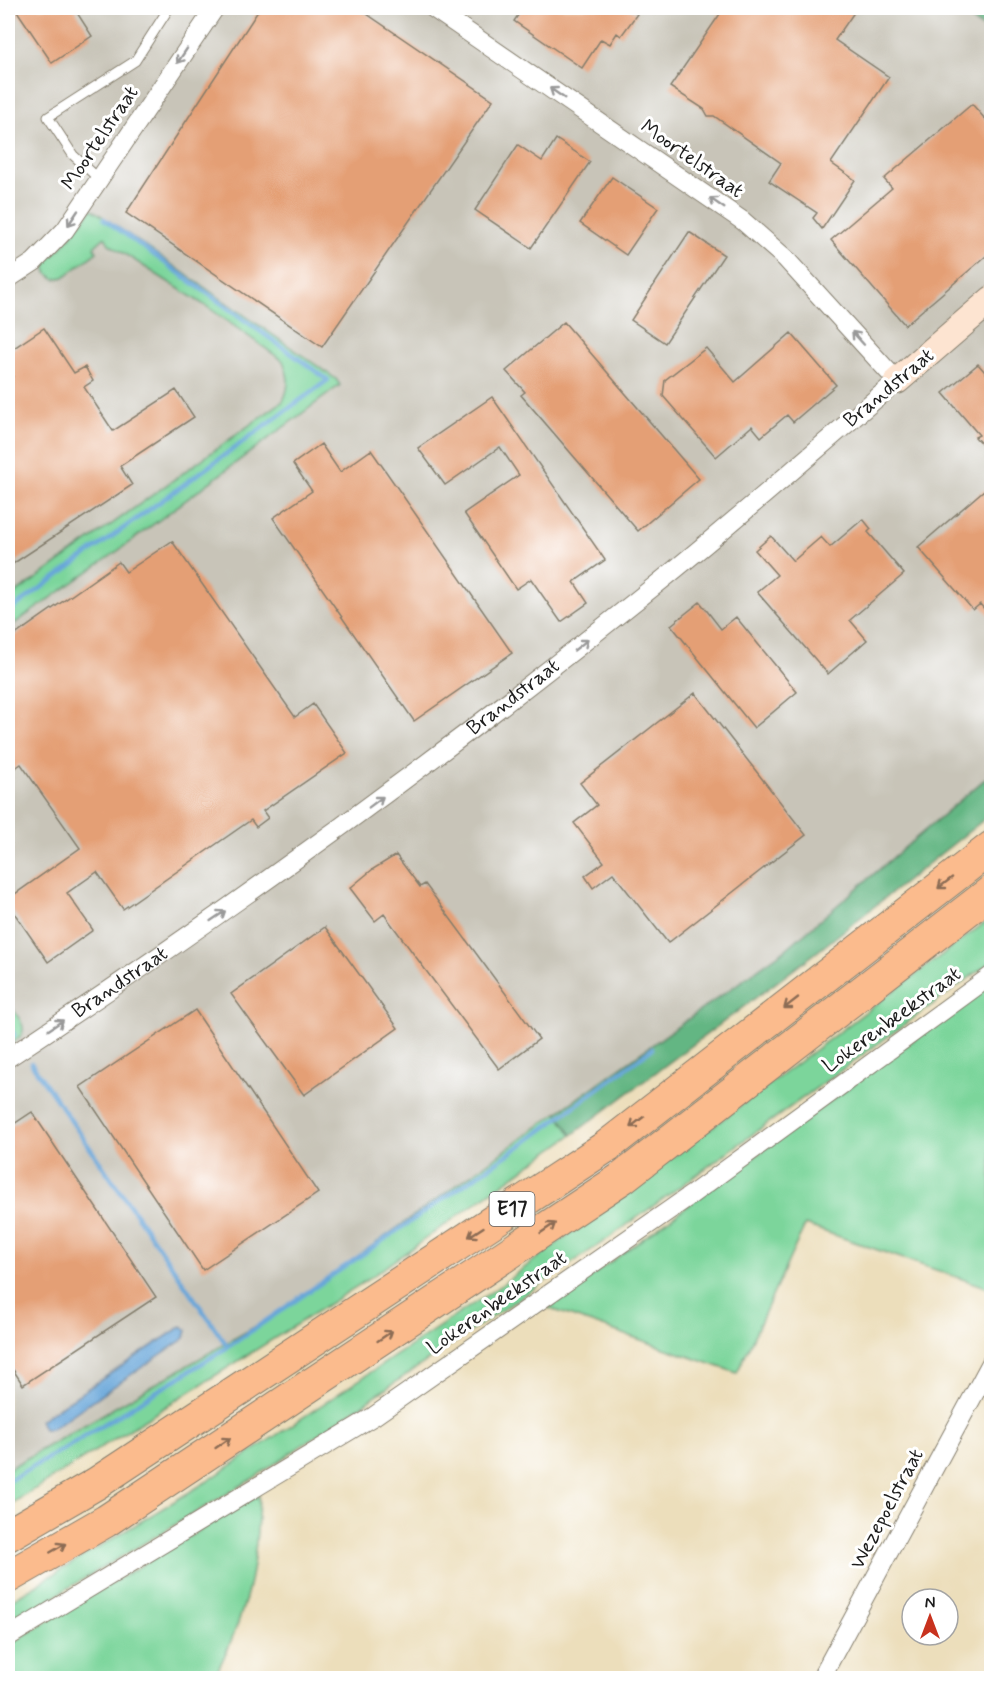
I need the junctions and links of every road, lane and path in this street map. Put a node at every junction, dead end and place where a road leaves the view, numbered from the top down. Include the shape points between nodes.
1 (169, 8) edge
2 (215, 8) edge
3 (432, 8) edge
4 (99, 179) junction
5 (8, 279) edge
6 (992, 299) edge
7 (897, 381) junction
8 (992, 847) edge
9 (992, 891) edge
10 (992, 975) edge
11 (8, 1058) edge
12 (992, 1361) edge
13 (8, 1535) edge
14 (8, 1577) edge
15 (8, 1637) edge
16 (821, 1678) edge

1 - 4 lane via 135,61 48,117 73,155
2 -> 4 street, Moortelstraat
7 -> 3 street, Moortelstraat via 785,258 743,221
4 -> 5 street, Moortelstraat via 65,230 34,262
6 - 7 street, Brandstraat
11 -> 7 street, Brandstraat via 372,806 654,587
8 -> 13 highway, E17 via 607,1146 97,1483
14 -> 9 highway, E17 via 106,1521 622,1178
10 - 15 street, Lokerenbeekstraat via 691,1195 374,1416
12 - 16 street, Wezepoelstraat

